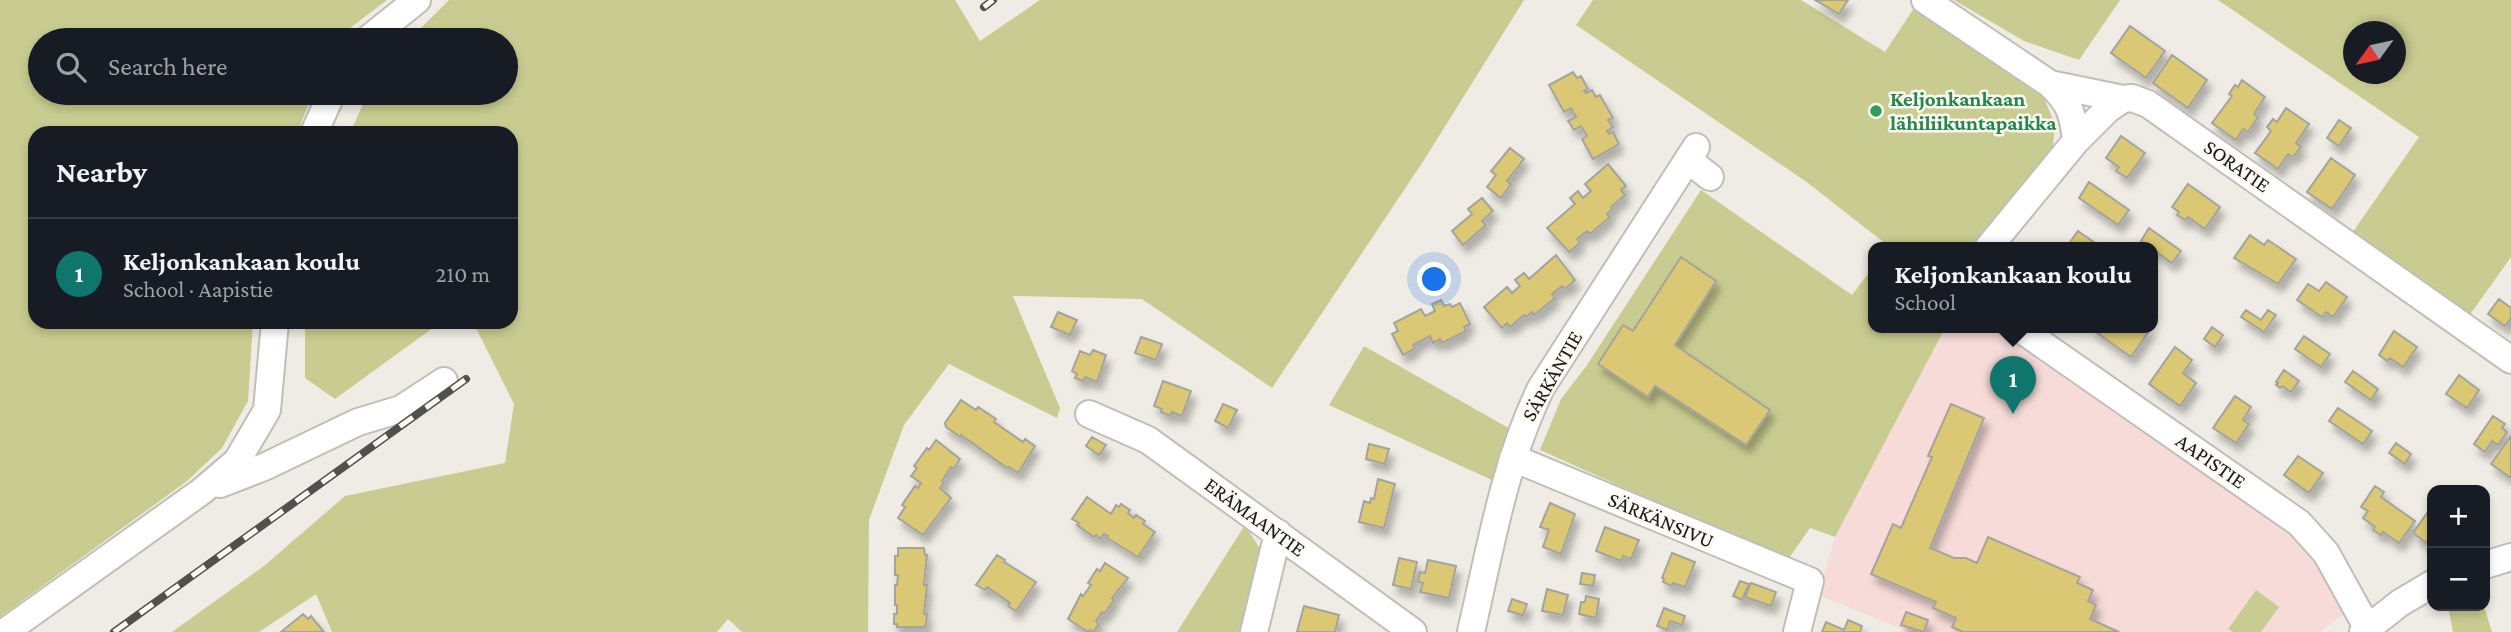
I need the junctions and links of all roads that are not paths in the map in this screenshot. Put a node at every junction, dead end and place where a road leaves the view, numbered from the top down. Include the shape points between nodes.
1 (416, 0) edge
2 (1925, 0) edge
3 (382, 28) edge
4 (2050, 84) junction
5 (2123, 99) junction
6 (327, 105) edge
7 (317, 126) edge
8 (2076, 141) junction
9 (1710, 177) dead end
10 (1992, 242) edge
11 (274, 329) edge
12 (2027, 333) edge
13 (2511, 360) edge
14 (444, 381) dead end
15 (1089, 414) dead end
16 (1513, 458) junction
17 (202, 491) junction
18 (1278, 533) junction
19 (2511, 557) edge
20 (2490, 563) edge
21 (2427, 587) edge
22 (2365, 630) edge
23 (5, 632) edge
24 (1254, 632) edge
25 (1413, 632) edge
26 (1471, 632) edge
27 (1797, 632) edge

1 - 3 street
2 - 4 street
4 - 5 street, SORATIE
4 - 8 street via 2066,99
5 - 8 street
5 - 13 street, SORATIE via 2148,104
6 - 7 street
8 - 10 street
9 - 16 street, SÄRKÄNTIE via 1692,153 1541,388
11 - 17 street via 267,410 237,461
12 - 22 street, AAPISTIE via 2299,523 2326,553
14 - 17 street via 401,408 358,422
15 - 18 street, ERÄMAANTIE via 1148,440
16 - 26 street, SÄRKÄNTIE
16 - 27 street, SÄRKÄNSIVU via 1810,581
17 - 23 street
18 - 24 street
18 - 25 street, ERÄMAANTIE
19 - 20 street
21 - 22 street

